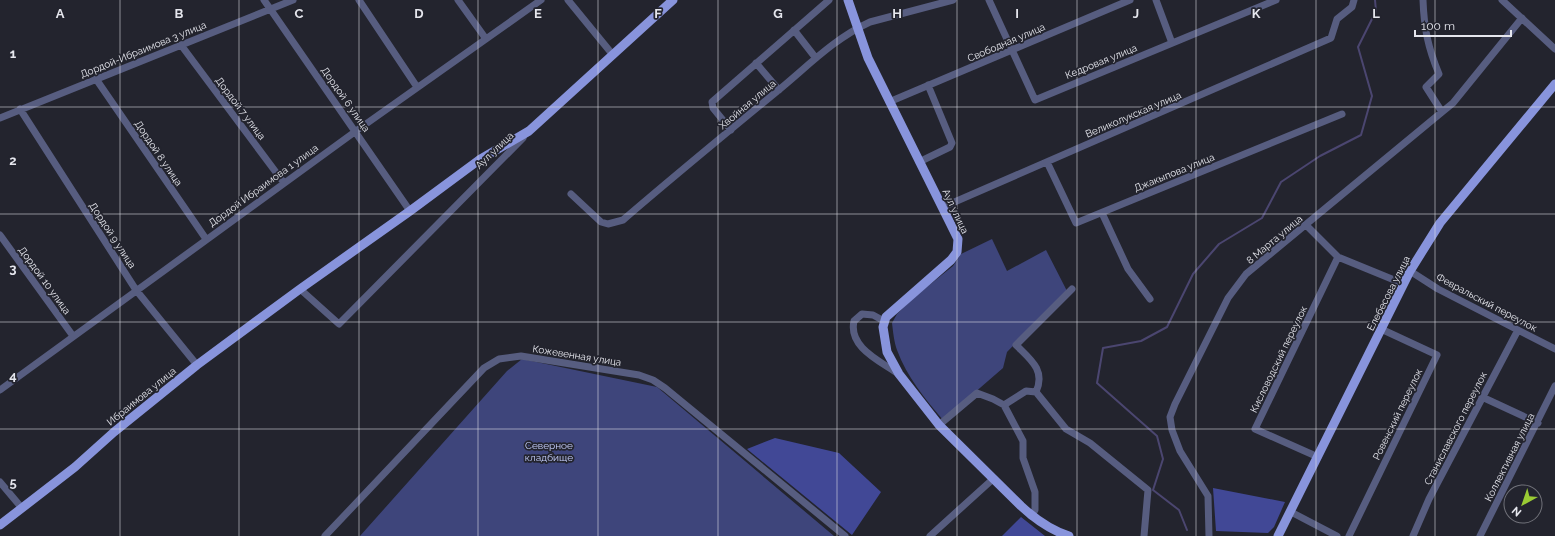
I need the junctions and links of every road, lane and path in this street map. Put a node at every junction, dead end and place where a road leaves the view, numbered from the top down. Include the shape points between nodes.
1 (264, 0) edge
2 (293, 0) edge
3 (358, 0) edge
4 (458, 0) edge
5 (541, 0) edge
6 (568, 0) edge
7 (673, 0) edge
8 (830, 0) edge
9 (848, 0) edge
10 (953, 0) edge
11 (990, 0) edge
12 (1130, 0) edge
13 (1156, 0) edge
14 (1276, 0) edge
15 (1354, 0) edge
16 (1423, 0) edge
17 (1502, 0) edge
18 (271, 9) junction
19 (1522, 18) junction
20 (857, 28) junction
21 (794, 30) junction
22 (486, 39) junction
23 (1172, 43) junction
24 (181, 45) junction
25 (1555, 49) edge
26 (1011, 50) junction
27 (612, 55) junction
28 (815, 57) junction
29 (756, 63) junction
30 (96, 79) junction
31 (1555, 84) edge
32 (928, 85) junction
33 (417, 87) junction
34 (779, 90) junction
35 (889, 102) junction
36 (20, 109) junction
37 (1442, 112) junction
38 (1342, 114) dead end
39 (0, 118) edge
40 (731, 130) junction
41 (356, 131) junction
42 (529, 131) junction
43 (919, 162) junction
44 (1047, 162) junction
45 (284, 183) junction
46 (571, 194) dead end
47 (943, 207) junction
48 (410, 211) junction
49 (1102, 212) junction
50 (1306, 224) junction
51 (0, 235) edge
52 (206, 239) junction
53 (1338, 257) junction
54 (1410, 271) junction
55 (1404, 284) junction
56 (300, 289) junction
57 (1072, 289) dead end
58 (136, 290) junction
59 (1150, 299) dead end
60 (884, 321) junction
61 (1381, 329) junction
62 (1518, 330) junction
63 (73, 336) junction
64 (1555, 350) edge
65 (197, 365) junction
66 (899, 374) junction
67 (1555, 386) edge
68 (0, 390) edge
69 (1036, 392) junction
70 (1482, 397) junction
71 (1004, 405) junction
72 (1538, 422) junction
73 (939, 425) junction
74 (1318, 457) junction
75 (993, 479) junction
76 (0, 482) edge
77 (20, 507) junction
78 (1291, 512) junction
79 (1031, 516) junction
80 (0, 525) edge
81 (325, 536) edge
82 (845, 536) edge
83 (930, 536) edge
84 (1069, 536) edge
85 (1144, 536) edge
86 (1209, 536) edge
87 (1278, 536) edge
88 (1337, 536) edge
89 (1349, 536) edge
90 (1412, 536) edge
91 (1480, 536) edge

1 - 18 street, Дордой 6 улица
2 - 18 street, Дордой-Ибраимова 3 улица
3 - 33 street
4 - 22 street
5 - 22 street, Дордой Ибраимова 1 улица
6 - 27 street
7 - 27 main road, Аул улица
8 - 21 street
9 - 20 main road, Аул улица
10 - 20 street, Хвойная улица via 870,22
11 - 26 street, Кедровая улица
12 - 26 street, Свободная улица
13 - 23 street
14 - 23 street, Кедровая улица
15 - 44 street, Великолукская улица via 1352,7 1337,19 1331,38
16 - 37 street via 1429,49 1440,74 1426,87
17 - 19 street
18 - 24 street, Дордой-Ибраимова 3 улица
18 - 41 street, Дордой 6 улица
19 - 25 street
19 - 37 street, 8 Марта улица via 1453,103
20 - 28 street, Хвойная улица
20 - 35 main road, Аул улица
21 - 28 street
21 - 29 street
22 - 33 street, Дордой Ибраимова 1 улица
23 - 26 street, Кедровая улица via 1035,100
24 - 30 street, Дордой-Ибраимова 3 улица
24 - 45 street, Дордой 7 улица
26 - 32 street, Свободная улица
27 - 42 main road, Аул улица
28 - 34 street, Хвойная улица
29 - 34 street
29 - 40 street via 712,102 713,108
30 - 36 street, Дордой-Ибраимова 3 улица
30 - 52 street, Дордой 8 улица
31 - 54 main road, Елебесова улица via 1440,223
32 - 35 street, Свободная улица
32 - 43 street via 952,143 950,147
33 - 41 street, Дордой Ибраимова 1 улица
34 - 40 street, Хвойная улица
35 - 43 main road, Аул улица
36 - 39 street, Дордой-Ибраимова 3 улица
36 - 58 street, Дордой 9 улица
37 - 50 street, 8 Марта улица
38 - 49 street, Джакыпова улица
40 - 46 street, Хвойная улица via 623,220 608,224 601,222
41 - 45 street, Дордой Ибраимова 1 улица
41 - 48 street, Дордой 6 улица
42 - 48 main road, Ибраимова улица via 479,160
42 - 56 street, Аул улица via 339,324
43 - 47 main road, Аул улица
44 - 47 street, Великолукская улица
44 - 49 street, Джакыпова улица via 1076,223
45 - 52 street, Дордой Ибраимова 1 улица
47 - 60 main road, Аул улица via 956,233 957,252 889,313
48 - 56 main road, Ибраимова улица
49 - 59 street via 1128,269
50 - 53 street
50 - 86 street, 8 Марта улица via 1246,274 1228,298 1170,417 1180,451 1208,496
51 - 63 street, Дордой 10 улица
52 - 58 street, Дордой Ибраимова 1 улица
53 - 55 street
53 - 74 street, Кисловодский переулок via 1255,429
54 - 55 main road, Елебесова улица
54 - 62 street, Февральский переулок via 1438,289
55 - 61 main road, Елебесова улица
56 - 65 main road, Ибраимова улица
57 - 69 street via 1016,345 1036,364 1039,385
58 - 63 street, Дордой Ибраимова 1 улица
58 - 65 street, Дордой 9 улица
60 - 66 main road via 887,352
60 - 66 street via 873,315 862,314 854,321 854,334 868,352
61 - 74 main road, Елебесова улица
61 - 89 street, Ровенский переулок via 1437,355
62 - 64 street, Февральский переулок
62 - 70 street, Станиславского переулок
63 - 68 street, Дордой Ибраимова 1 улица
65 - 77 main road, Ибраимова улица via 75,467
66 - 73 main road
67 - 72 street, Коллективная улица
69 - 71 street via 1026,391
69 - 85 street via 1066,429 1090,443 1148,490
70 - 72 street
70 - 90 street, Станиславского переулок
71 - 73 street via 977,393
71 - 79 street via 1023,441 1023,458 1035,492 1035,510
72 - 91 street, Коллективная улица
73 - 75 main road
74 - 78 main road, Елебесова улица
75 - 79 main road
75 - 83 street
76 - 77 street
77 - 80 main road, Ибраимова улица
78 - 87 main road, Елебесова улица
78 - 88 street
79 - 84 main road via 1054,531
81 - 82 street, Кожевенная улица via 484,368 499,359 521,356 639,375 653,380

